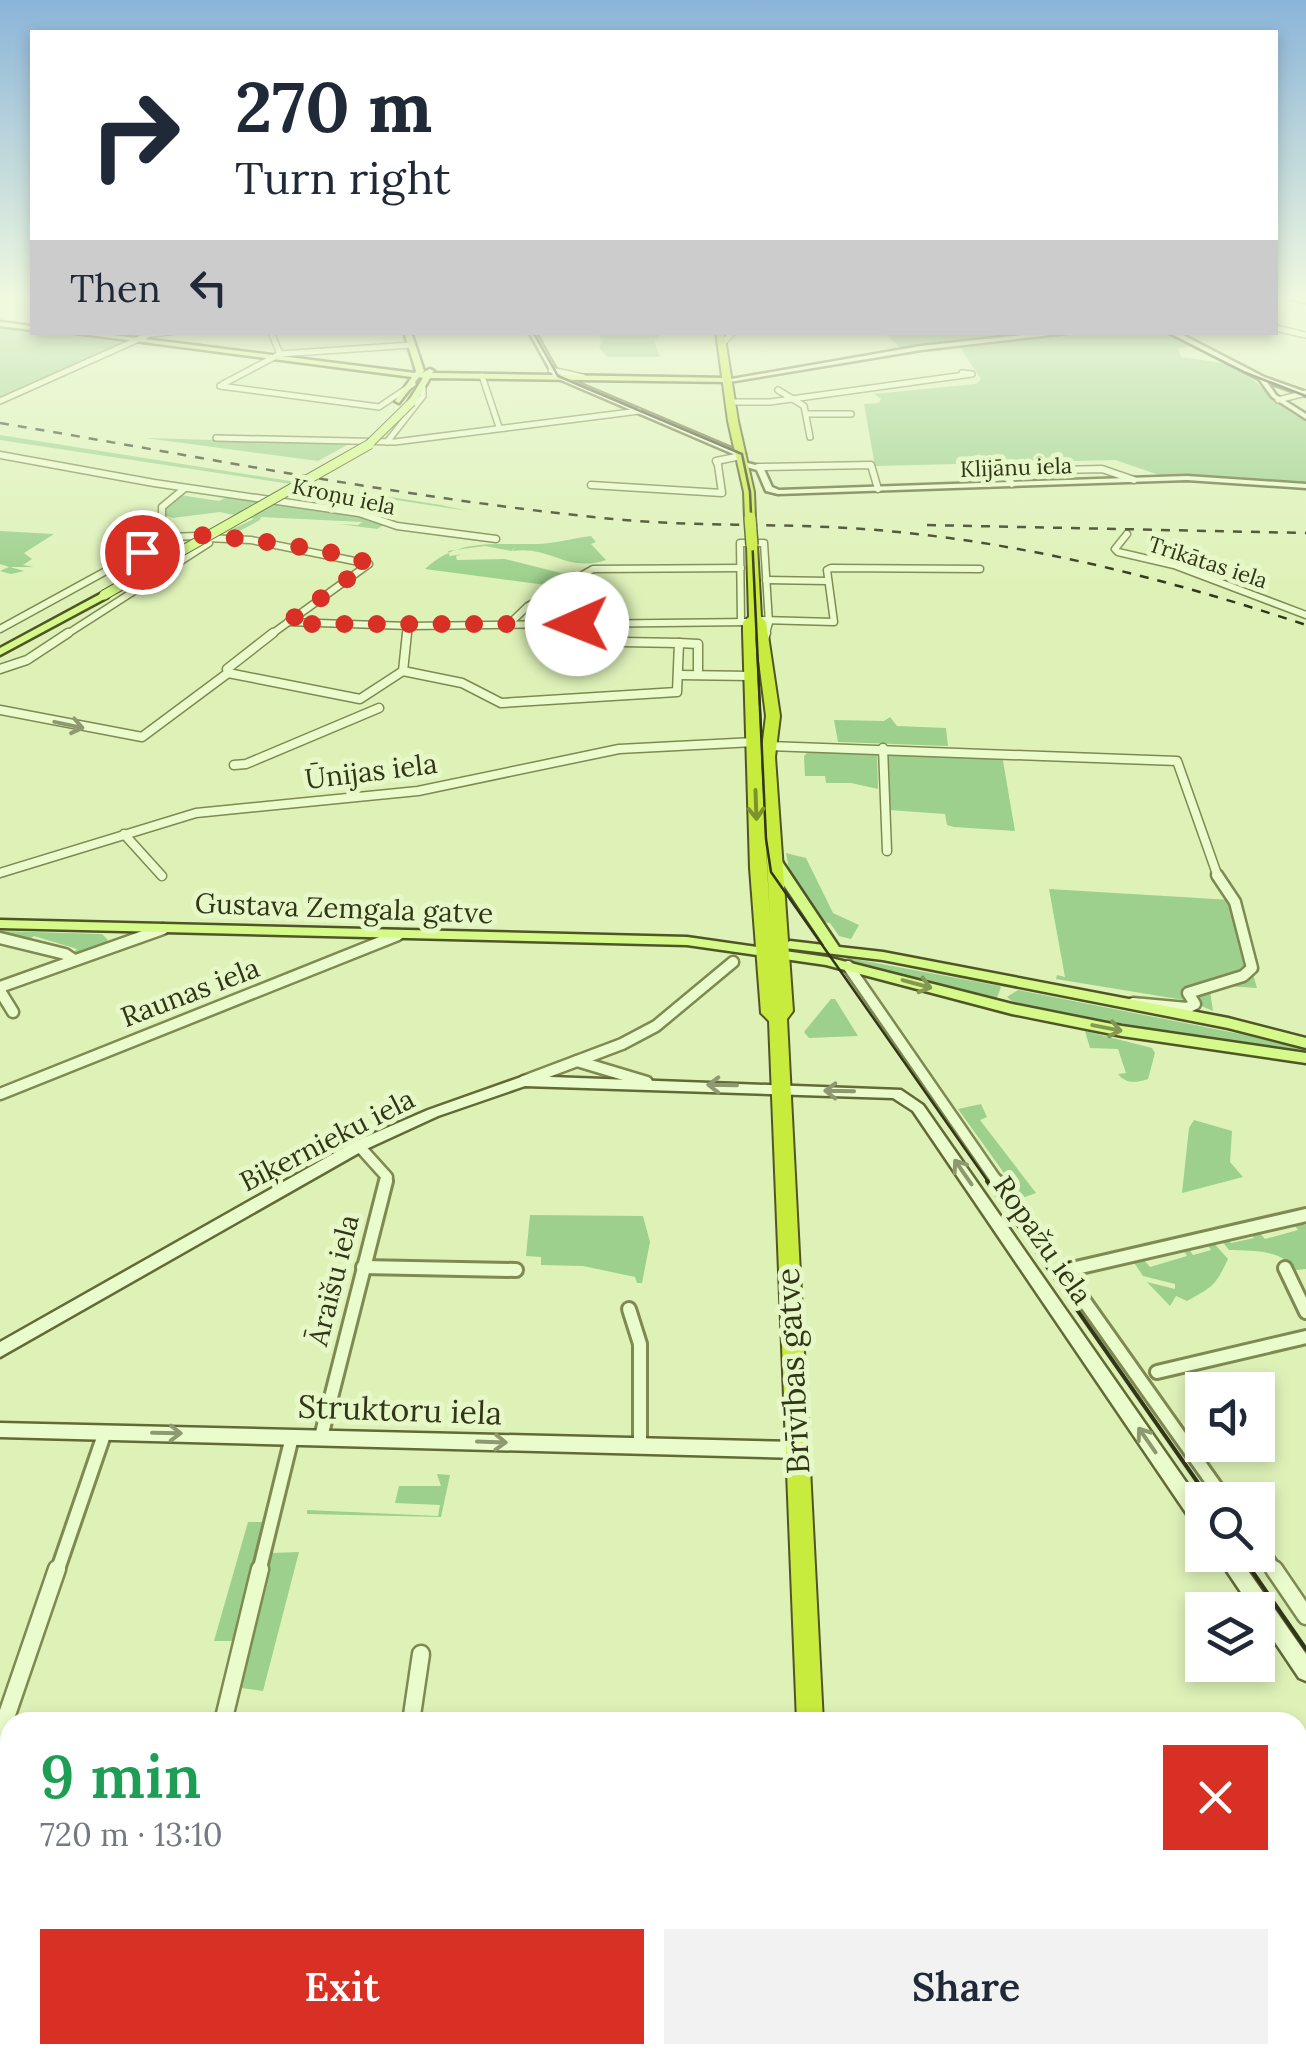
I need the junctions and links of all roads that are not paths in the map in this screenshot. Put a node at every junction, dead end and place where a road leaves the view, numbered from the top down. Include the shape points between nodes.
1 (260, 391) edge
2 (400, 391) edge
3 (406, 391) edge
4 (420, 391) edge
5 (423, 391) edge
6 (486, 391) edge
7 (595, 391) edge
8 (730, 391) edge
9 (780, 391) edge
10 (832, 391) edge
11 (1272, 391) edge
12 (1306, 393) edge
13 (792, 398) junction
14 (1278, 400) junction
15 (731, 402) junction
16 (639, 411) junction
17 (806, 414) junction
18 (851, 414) dead end
19 (1306, 417) edge
20 (499, 426) junction
21 (810, 437) dead end
22 (216, 438) dead end
23 (387, 442) junction
24 (0, 455) edge
25 (742, 460) junction
26 (758, 467) junction
27 (591, 485) dead end
28 (1306, 486) edge
29 (185, 487) junction
30 (878, 489) junction
31 (1126, 534) dead end
32 (168, 537) junction
33 (496, 539) dead end
34 (208, 541) junction
35 (752, 544) junction
36 (740, 568) junction
37 (980, 569) dead end
38 (766, 580) junction
39 (828, 580) junction
40 (98, 594) junction
41 (1306, 615) edge
42 (755, 621) junction
43 (288, 622) junction
44 (508, 625) junction
45 (409, 626) junction
46 (0, 629) edge
47 (622, 642) dead end
48 (679, 643) junction
49 (3, 648) edge
50 (34, 656) junction
51 (0, 669) edge
52 (403, 671) junction
53 (228, 673) junction
54 (697, 673) junction
55 (679, 676) junction
56 (751, 677) junction
57 (378, 708) dead end
58 (0, 710) edge
59 (761, 744) junction
60 (882, 748) junction
61 (234, 765) dead end
62 (124, 834) junction
63 (887, 852) dead end
64 (774, 859) junction
65 (0, 873) edge
66 (162, 876) dead end
67 (0, 924) edge
68 (163, 929) junction
69 (398, 935) junction
70 (0, 938) edge
71 (771, 947) junction
72 (833, 948) junction
73 (74, 960) junction
74 (733, 962) dead end
75 (848, 966) junction
76 (1019, 984) junction
77 (0, 989) edge
78 (1127, 1003) junction
79 (1012, 1009) junction
80 (13, 1012) dead end
81 (1228, 1024) junction
82 (1306, 1035) edge
83 (1188, 1043) junction
84 (1306, 1043) edge
85 (1306, 1058) edge
86 (576, 1061) junction
87 (1306, 1066) edge
88 (524, 1081) junction
89 (659, 1084) junction
90 (782, 1088) junction
91 (0, 1094) edge
92 (359, 1146) junction
93 (1015, 1208) dead end
94 (1306, 1214) edge
95 (363, 1267) junction
96 (1285, 1268) dead end
97 (516, 1270) dead end
98 (629, 1310) dead end
99 (1306, 1312) edge
100 (1306, 1337) edge
101 (0, 1350) edge
102 (1156, 1372) dead end
103 (0, 1430) edge
104 (105, 1432) junction
105 (292, 1436) junction
106 (321, 1437) junction
107 (640, 1447) junction
108 (798, 1450) junction
109 (1212, 1482) edge
110 (1185, 1495) edge
111 (1275, 1571) edge
112 (1238, 1572) edge
113 (1306, 1616) edge
114 (421, 1654) dead end
115 (1306, 1671) edge
116 (8, 1712) edge
117 (226, 1712) edge
118 (412, 1712) edge
119 (810, 1712) edge

1 - 2 street via 379,407
3 - 40 main road, bridge via 354,446
4 - 40 main road, bridge via 363,450
5 - 23 street
6 - 20 street
7 - 16 street, Klijānu iela
8 - 15 highway
9 - 13 street
10 - 13 street
11 - 14 street
12 - 14 street
13 - 15 street
13 - 17 street
14 - 19 street
15 - 25 highway
16 - 20 street
16 - 25 street, Klijānu iela
17 - 18 street
17 - 21 street
20 - 23 street
22 - 23 street
24 - 29 street, Kroņu iela
25 - 26 street, Klijānu iela
25 - 27 street via 718,465 722,493
25 - 35 highway, bridge
26 - 30 street, Klijānu iela via 775,492
26 - 30 street via 870,465
28 - 30 street, Klijānu iela via 1188,478
29 - 32 street via 160,511
29 - 33 street, Kroņu iela
31 - 41 street, Trikātas iela via 1118,552 1174,565
32 - 34 street
32 - 46 street
34 - 43 street via 233,538 368,564
34 - 50 street
35 - 36 street, Brīvības gatve via 740,543
35 - 38 street, Brīvības gatve via 764,543
35 - 42 highway, Brīvības gatve
36 - 42 street, Brīvības gatve
36 - 44 street via 614,567 575,576
37 - 39 street via 830,568
38 - 39 street
38 - 42 street, Brīvības gatve
39 - 42 street via 834,622
40 - 49 main road
42 - 44 street
42 - 56 highway, Brīvības gatve
42 - 59 highway, Brīvības gatve via 773,720
43 - 45 street
43 - 53 street
44 - 45 street
45 - 52 street
47 - 48 street
48 - 54 street via 698,644
48 - 55 street
49 - 50 street via 2,656 13,660
50 - 51 street
52 - 53 street via 360,699
52 - 55 street via 462,682 506,704 677,692
58 -> 53 street via 138,739
54 - 55 street
54 - 56 street
56 - 59 highway, Brīvības gatve
57 - 61 street
59 - 60 street, Ūnijas iela
59 - 62 street, Ūnijas iela via 619,750 418,791 196,813
59 - 64 highway, Brīvības gatve
59 -> 71 highway, Brīvības gatve
60 - 63 street
60 - 78 street, Ūnijas iela via 1177,761 1218,878 1235,902 1252,968 1188,994 1196,1004 1187,1008
62 - 65 street, Ūnijas iela
62 - 66 street
64 - 71 highway, Brīvības gatve
64 - 72 main road
67 - 68 main road, Gustava Zemgala gatve
68 - 69 main road, Gustava Zemgala gatve
68 - 73 street
69 - 71 main road, Gustava Zemgala gatve
69 - 91 street, Raunas iela
70 - 73 street
71 - 72 main road, Gustava Zemgala gatve
71 - 75 main road, Gustava Zemgala gatve
71 - 90 highway, Brīvības gatve via 784,1011 778,1020
72 - 76 main road, Gustava Zemgala gatve
73 - 77 street
74 - 86 street, Biķernieku iela via 656,1026
75 -> 79 main road, Gustava Zemgala gatve
75 - 93 street, Ropažu iela
76 - 78 main road, Gustava Zemgala gatve
76 - 79 main road via 1001,996
77 - 80 street
78 - 81 main road, Gustava Zemgala gatve
79 -> 83 main road, Gustava Zemgala gatve
81 - 82 main road
81 - 84 main road, Gustava Zemgala gatve
83 - 85 main road, Gustava Zemgala gatve
83 - 87 main road
86 - 88 street, Biķernieku iela
86 - 89 street
88 - 89 street, Ropažu iela
88 - 92 street, Biķernieku iela
90 -> 89 street, Ropažu iela
90 - 108 highway, Brīvības gatve
110 -> 90 street, Ropažu iela via 918,1108 896,1093
92 - 95 street, Āraišu iela via 388,1177
92 - 101 street, Biķernieku iela
94 - 109 street, Ropažu iela via 1062,1271
95 - 97 street
95 - 106 street, Āraišu iela
96 - 99 street
98 - 107 street via 640,1344
100 - 102 street
103 - 104 street, Struktoru iela
104 -> 105 street, Struktoru iela
104 - 116 street
105 - 106 street, Struktoru iela
105 - 117 street
106 -> 107 street, Struktoru iela
107 - 108 street, Struktoru iela
108 - 119 highway, Brīvības gatve
111 - 113 street
112 - 115 street
114 - 118 street

